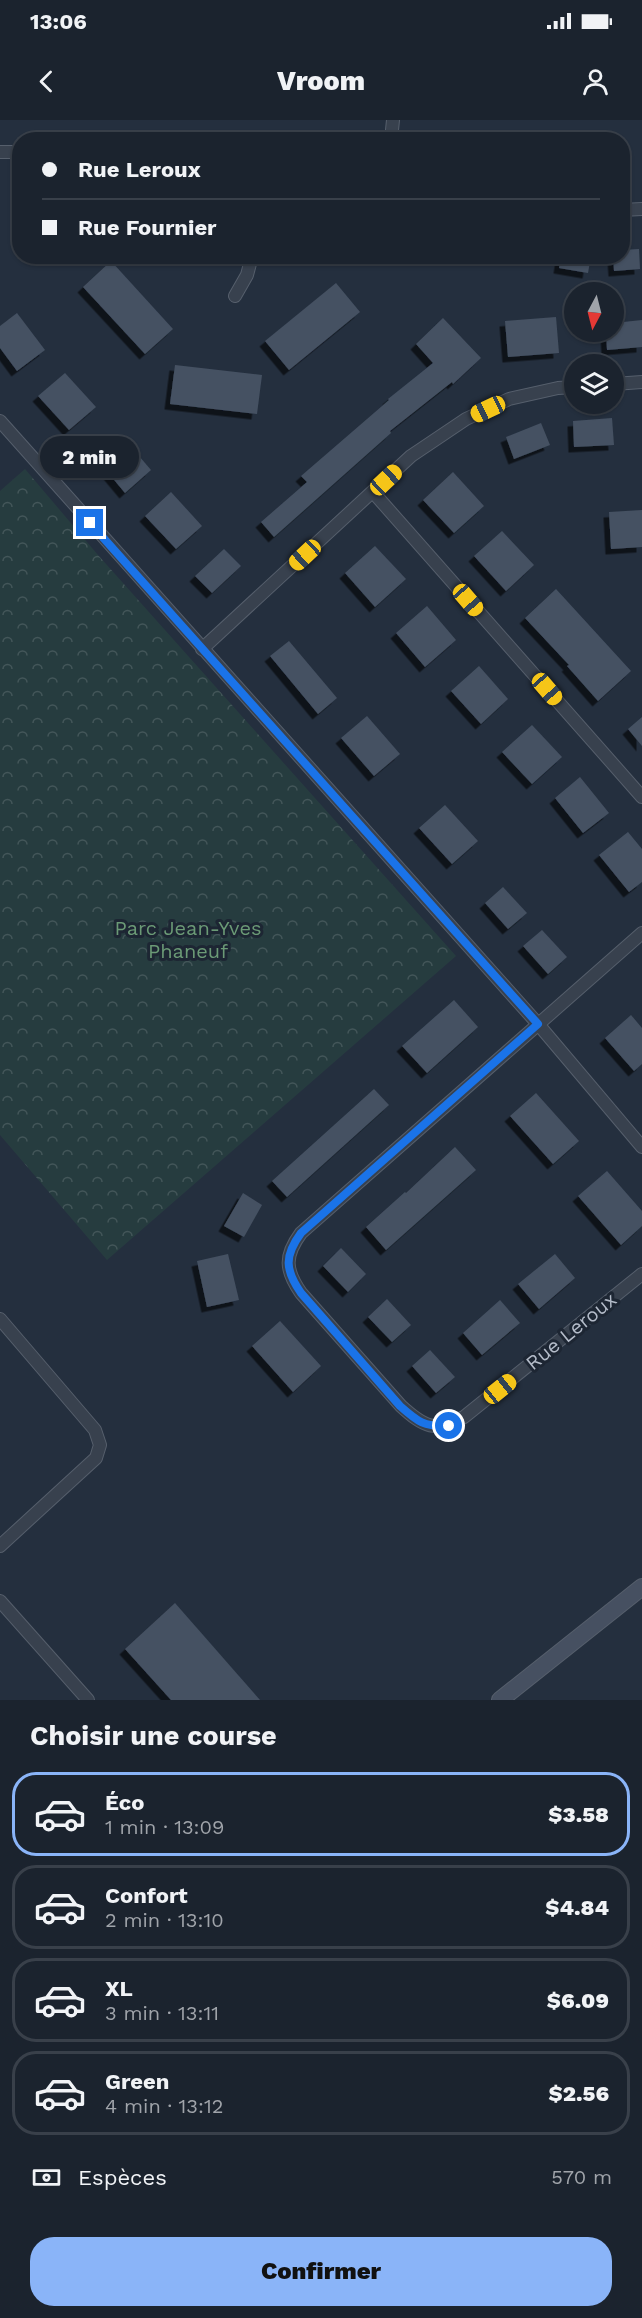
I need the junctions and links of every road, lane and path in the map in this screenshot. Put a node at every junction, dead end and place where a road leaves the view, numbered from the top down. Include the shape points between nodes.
1 (250, 264) edge
2 (235, 296) dead end
3 (642, 382) edge
4 (624, 383) edge
5 (564, 388) edge
6 (0, 421) edge
7 (373, 492) junction
8 (202, 649) junction
9 (642, 797) edge
10 (642, 933) edge
11 (538, 1024) junction
12 (642, 1147) edge
13 (642, 1274) edge
14 (0, 1319) edge
15 (0, 1546) edge
16 (642, 1587) edge
17 (0, 1601) edge
18 (88, 1700) edge
19 (500, 1700) edge

1 - 2 street
3 - 4 street
5 - 7 street via 510,399 466,419 411,456
6 - 8 street
7 - 8 street
7 - 9 street
8 - 11 street
10 - 11 street, Rue Leroux
11 - 12 street
11 - 13 street, Rue Leroux via 301,1233 288,1260 291,1278 400,1406 418,1422 432,1427 449,1426 464,1417
14 - 15 street via 95,1430 100,1445 96,1458
16 - 19 street
17 - 18 street

